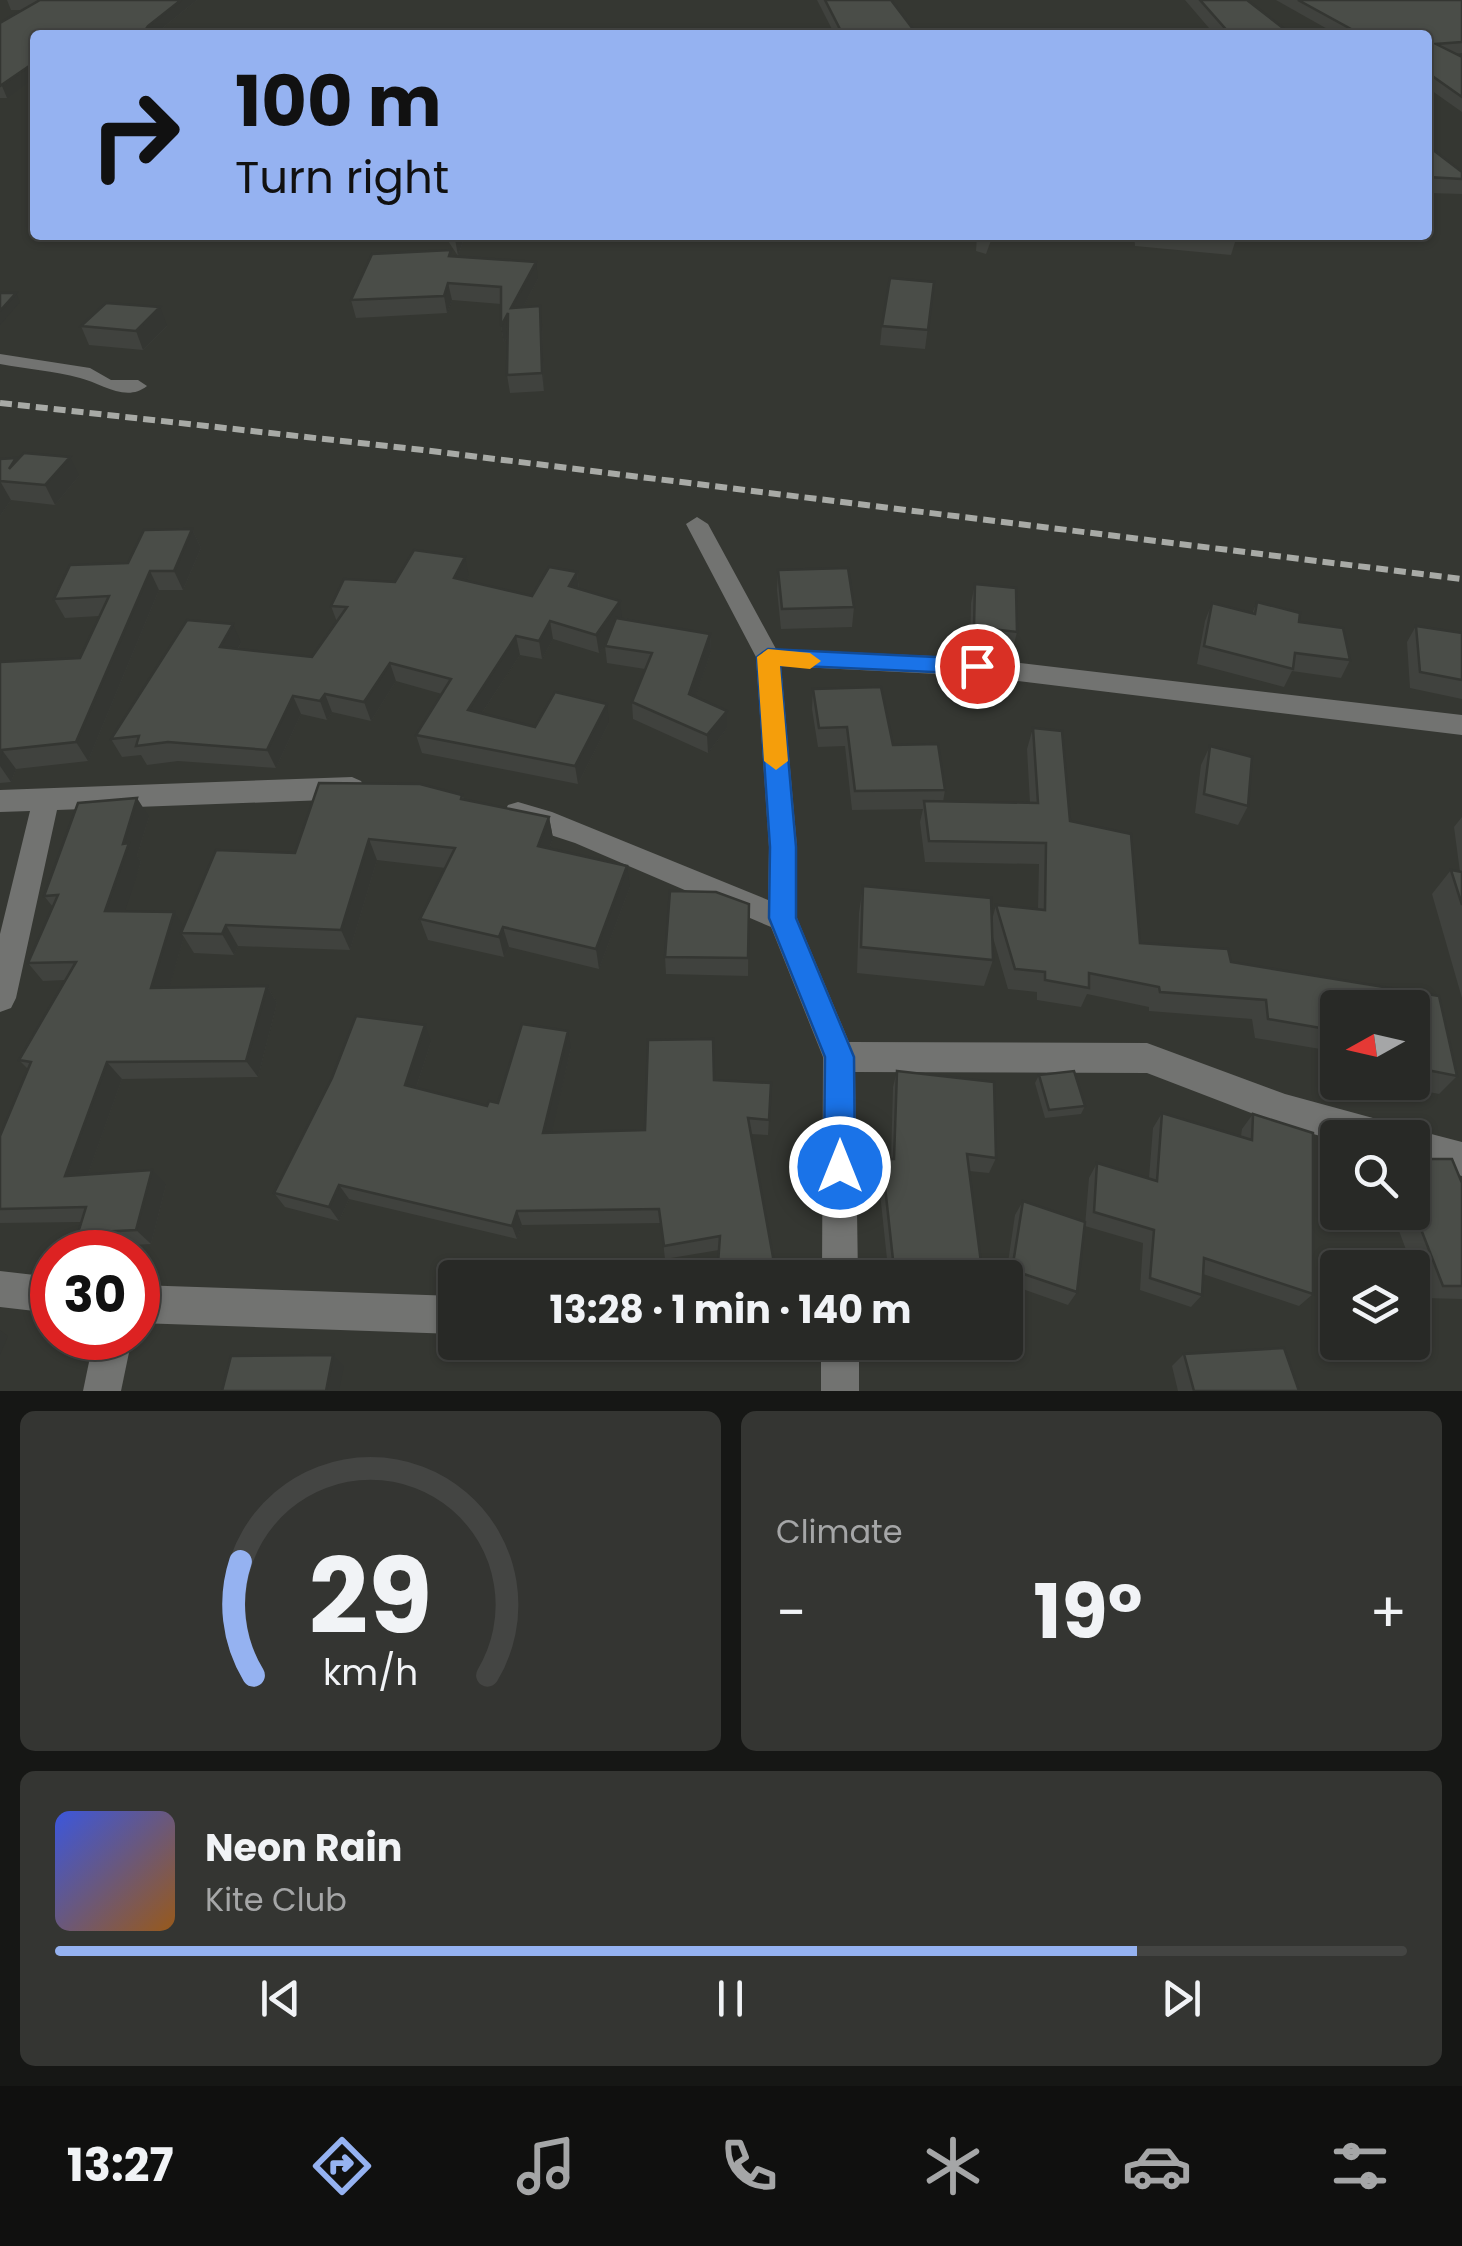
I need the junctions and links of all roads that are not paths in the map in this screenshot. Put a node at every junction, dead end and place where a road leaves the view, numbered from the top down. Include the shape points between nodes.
1 (0, 359) edge
2 (138, 386) dead end
3 (698, 524) dead end
4 (768, 657) junction
5 (1462, 725) edge
6 (389, 787) edge
7 (46, 800) junction
8 (0, 801) edge
9 (482, 804) edge
10 (782, 918) junction
11 (0, 998) edge
12 (839, 1057) junction
13 (1320, 1120) edge
14 (1430, 1151) edge
15 (1462, 1159) edge
16 (840, 1260) edge
17 (0, 1288) edge
18 (30, 1292) edge
19 (160, 1305) edge
20 (438, 1315) edge
21 (108, 1360) edge
22 (840, 1360) edge
23 (102, 1391) edge
24 (840, 1391) edge

1 - 2 street via 71,369 107,386
3 - 4 street
4 - 5 street via 977,666
4 - 10 street
6 - 7 street
7 - 8 street
7 - 11 street
9 - 10 street via 557,823
10 - 12 street
12 - 13 street via 1147,1058
12 - 16 street
14 - 15 street
17 - 18 street
19 - 20 street
21 - 23 street
22 - 24 street

